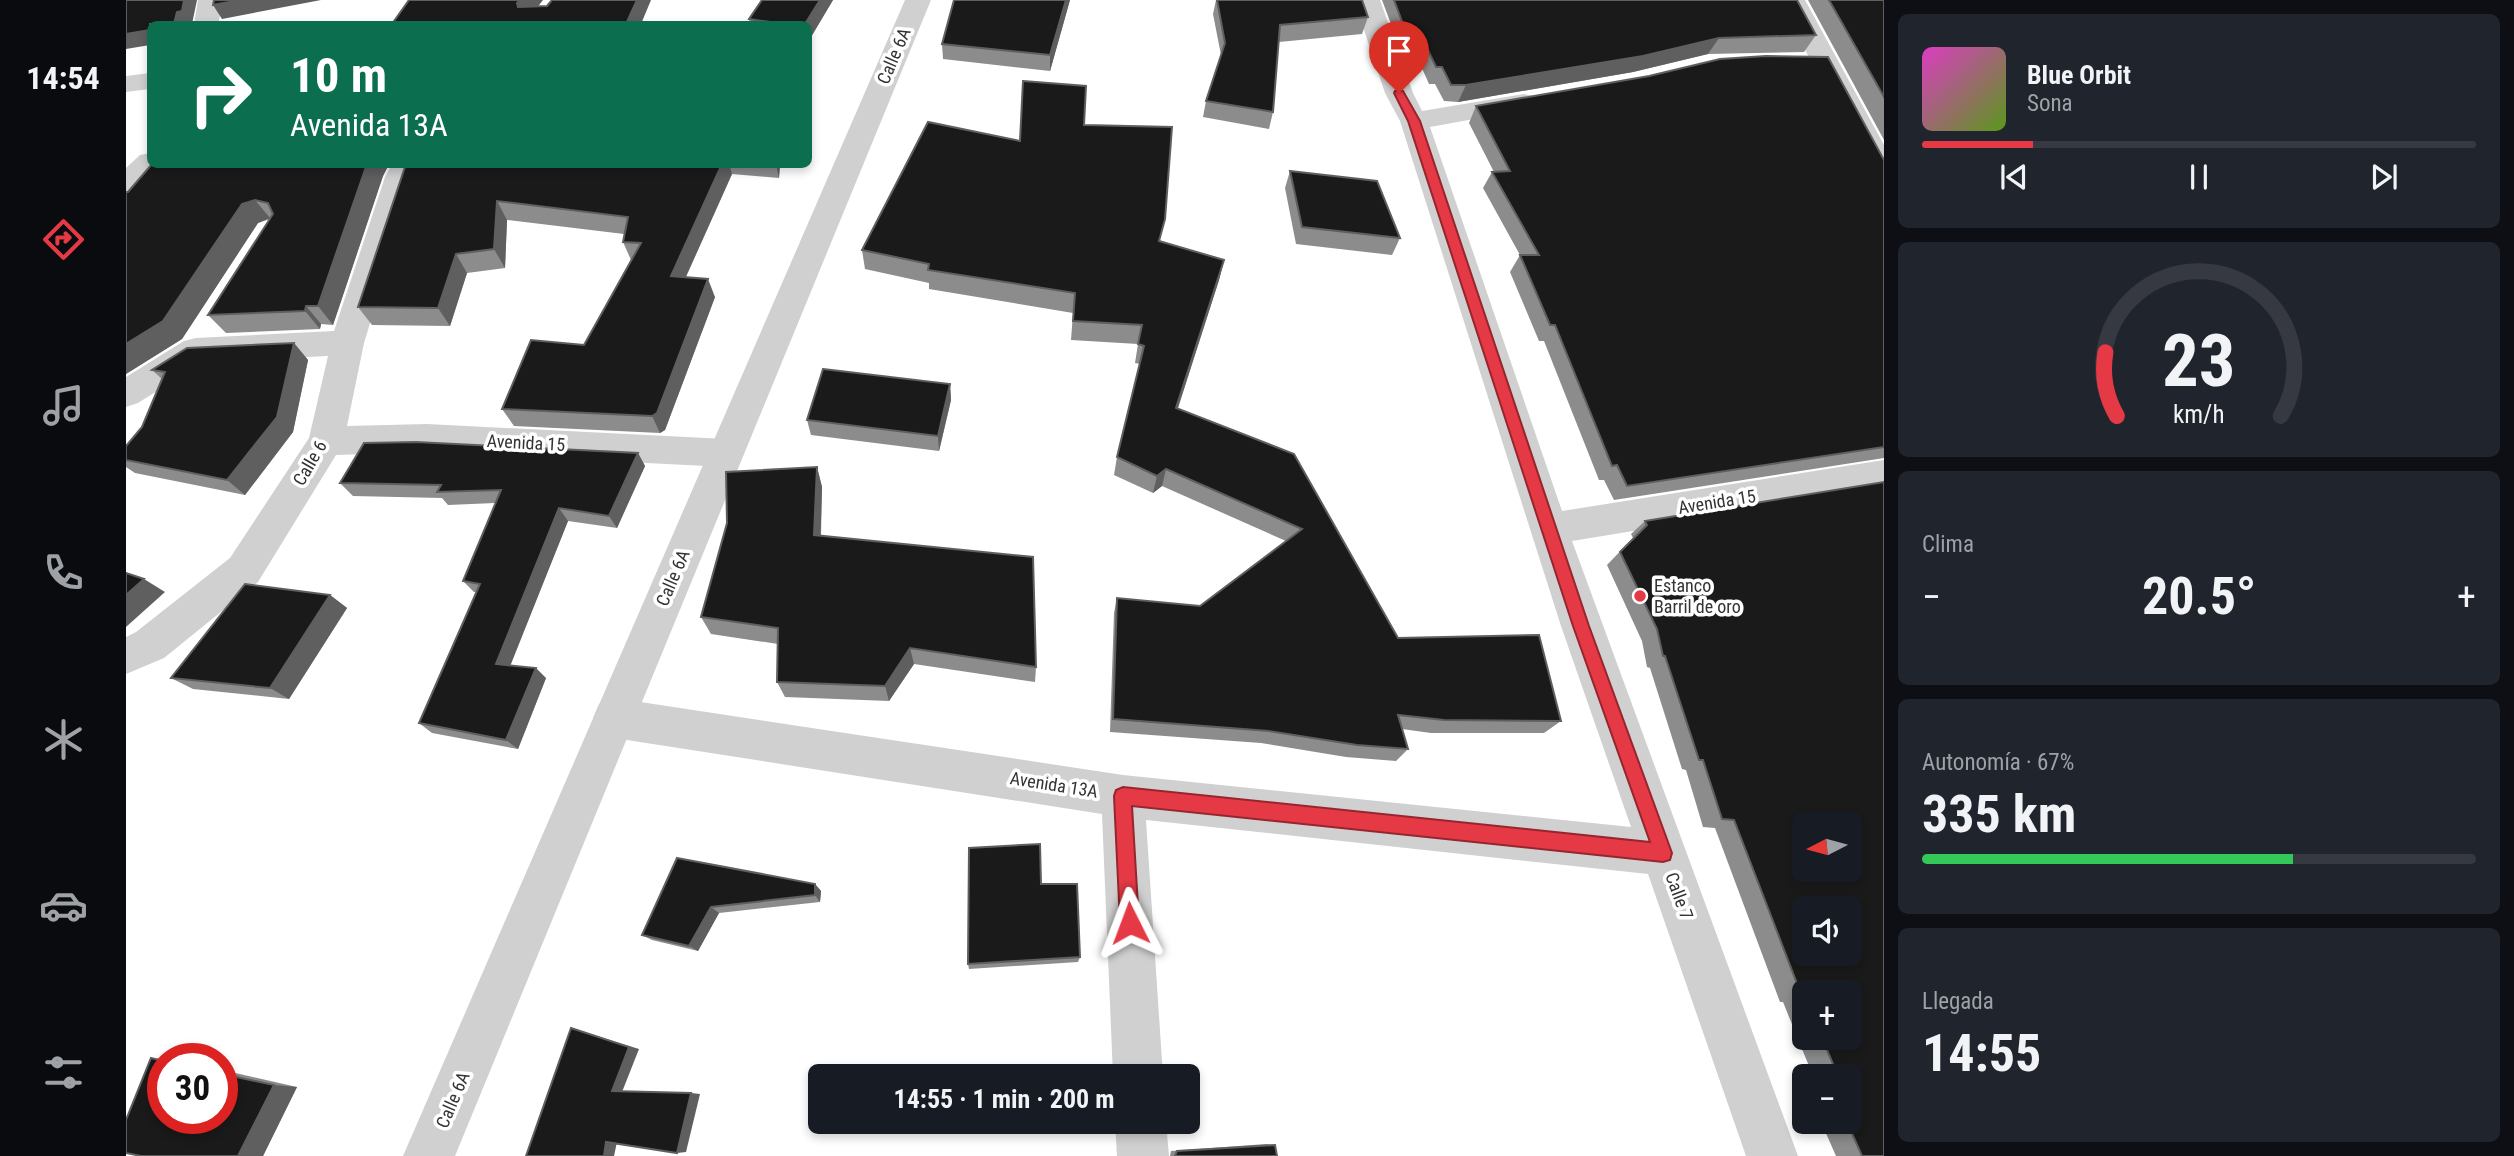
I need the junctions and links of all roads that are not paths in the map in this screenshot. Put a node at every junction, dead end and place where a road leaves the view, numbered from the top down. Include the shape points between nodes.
1 (211, 0) edge
2 (918, 0) edge
3 (1367, 0) edge
4 (1792, 0) edge
5 (207, 21) edge
6 (147, 81) edge
7 (126, 84) edge
8 (1545, 98) edge
9 (1414, 121) junction
10 (147, 165) edge
11 (405, 168) edge
12 (1884, 172) edge
13 (126, 185) edge
14 (217, 317) edge
15 (347, 343) junction
16 (196, 350) junction
17 (126, 394) edge
18 (326, 441) junction
19 (726, 453) junction
20 (1884, 475) edge
21 (1550, 529) junction
22 (126, 656) edge
23 (614, 718) junction
24 (1123, 796) junction
25 (1663, 853) junction
26 (1137, 1064) edge
27 (1142, 1134) edge
28 (429, 1156) edge
29 (1143, 1156) edge
30 (1772, 1156) edge

1 - 5 street
2 - 19 street, Calle 6A
3 - 9 street, Calle 7 via 1399,93
4 - 12 street via 1814,63
6 - 7 street
8 - 9 street
9 - 21 street, Calle 7
10 - 13 street
11 - 15 street, Calle 6
14 - 16 street
15 - 16 street
15 - 18 street, Calle 6
16 - 17 street
18 - 19 street, Avenida 15 via 427,438
18 - 22 street, Calle 6 via 244,570 150,645
19 - 23 street, Calle 6A
20 - 21 street, Avenida 15
21 - 25 street, Calle 7
23 - 24 street, Avenida 13A
23 - 28 street, Calle 6A
24 - 25 street, Avenida 13A
24 - 26 street
25 - 30 street, Calle 7
27 - 29 street

